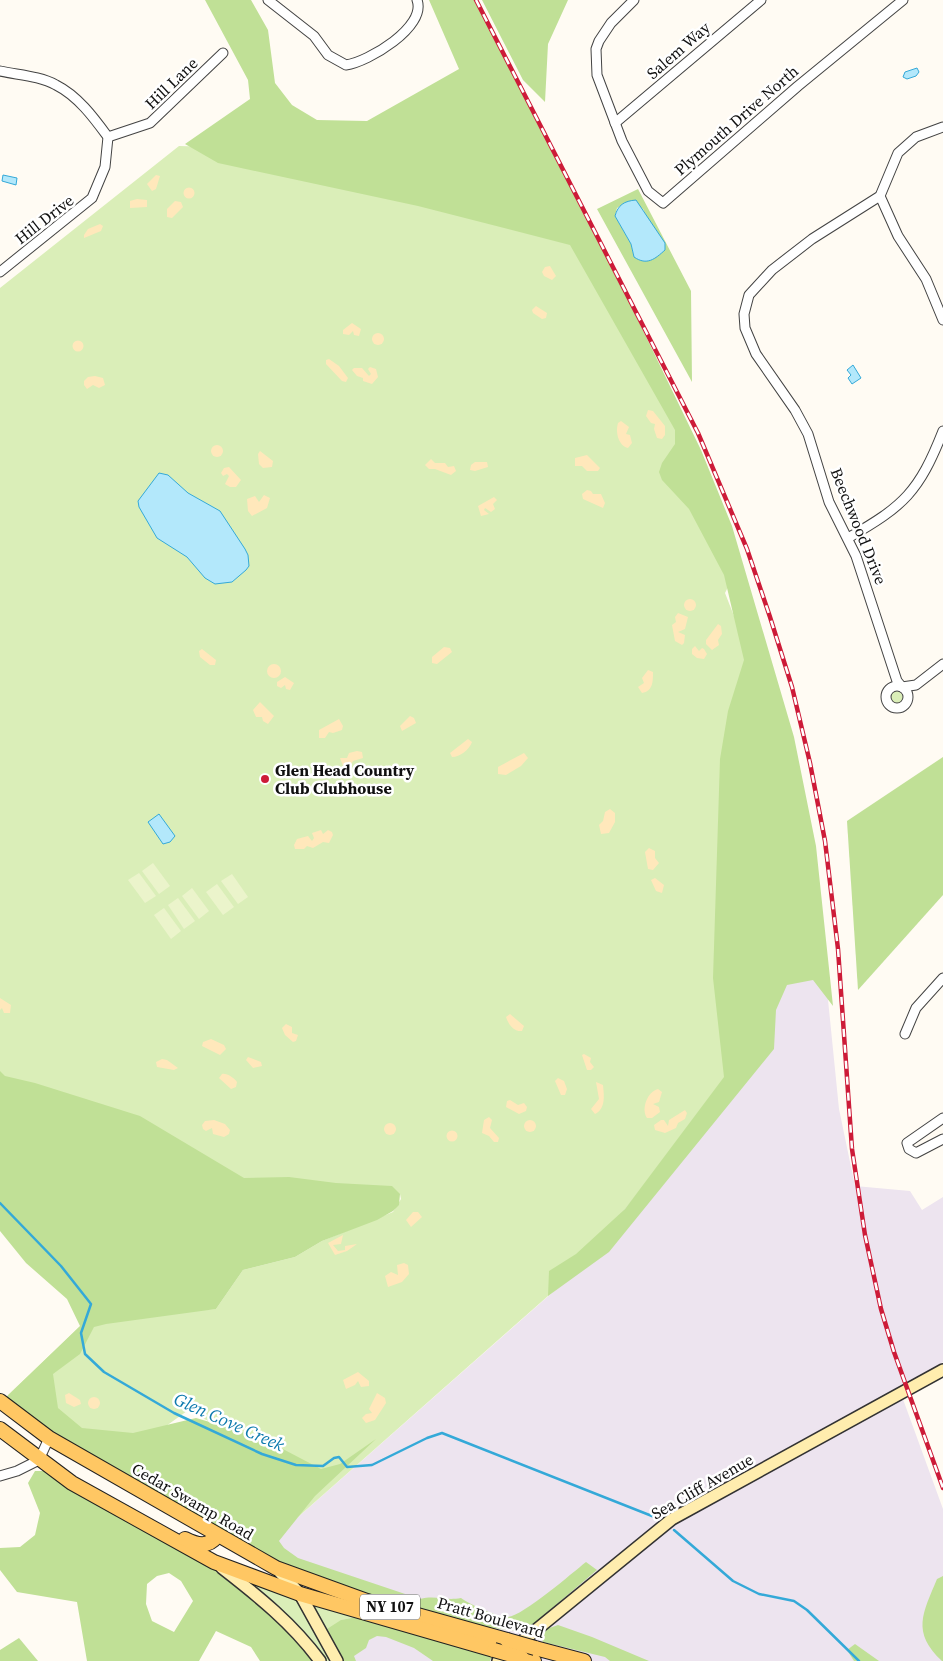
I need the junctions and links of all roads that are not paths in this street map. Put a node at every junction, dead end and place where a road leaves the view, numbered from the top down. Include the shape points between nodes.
1 (268, 0) edge
2 (417, 0) edge
3 (634, 0) edge
4 (761, 0) edge
5 (903, 0) edge
6 (223, 53) dead end
7 (0, 72) edge
8 (615, 122) junction
9 (943, 127) edge
10 (108, 137) junction
11 (880, 196) junction
12 (0, 272) edge
13 (943, 320) edge
14 (943, 431) edge
15 (848, 538) junction
16 (943, 664) edge
17 (943, 978) edge
18 (905, 1034) dead end
19 (943, 1118) edge
20 (943, 1139) edge
21 (943, 1370) edge
22 (0, 1401) edge
23 (0, 1429) edge
24 (49, 1438) junction
25 (39, 1460) junction
26 (0, 1476) edge
27 (118, 1509) junction
28 (217, 1536) junction
29 (214, 1562) junction
30 (276, 1568) junction
31 (300, 1594) junction
32 (496, 1655) edge
33 (530, 1656) edge
34 (320, 1661) edge
35 (337, 1661) edge
36 (584, 1661) edge

1 - 2 street via 314,36 328,55 346,64 364,60 398,37 418,14
3 - 8 street via 611,23 596,49 598,75
4 - 8 street, Salem Way
5 - 8 street, Plymouth Drive North via 663,203 648,191
6 - 10 street, Hill Lane via 150,124
7 - 10 street via 56,85 90,113
9 - 11 street via 916,137 898,153
10 - 12 street, Hill Drive via 105,167 92,198
11 - 13 street via 898,236 926,279
11 - 15 street, Beechwood Drive via 812,239 772,270 749,295 744,314 745,328 756,354 808,434 829,502
14 - 15 street via 922,478 908,496 884,517
15 - 16 street, Beechwood Drive via 869,591 894,673 902,687 916,685
17 - 18 street via 916,1008
19 - 20 street via 907,1143 909,1149 916,1153
21 - 32 street, Sea Cliff Avenue via 672,1519
22 - 24 main road, Cedar Swamp Road / NY 107
23 - 25 main road, NY 107
24 - 25 street
24 - 28 main road, Cedar Swamp Road / NY 107
25 - 26 street
25 - 27 main road, NY 107
27 - 28 main road via 151,1520 197,1544 210,1543
27 - 29 main road, NY 107
28 - 30 main road, Cedar Swamp Road / NY 107
29 - 31 main road, Pratt Boulevard / NY 107
29 - 34 street via 268,1604
30 - 31 street, Cedar Swamp Road
30 - 33 main road, Pratt Boulevard / NY 107, bridge via 366,1601 507,1640
31 - 32 main road, Pratt Boulevard / NY 107
31 - 35 street, Cedar Swamp Road
32 - 33 main road, Pratt Boulevard / NY 107, bridge
33 - 36 main road, Pratt Boulevard / NY 107

